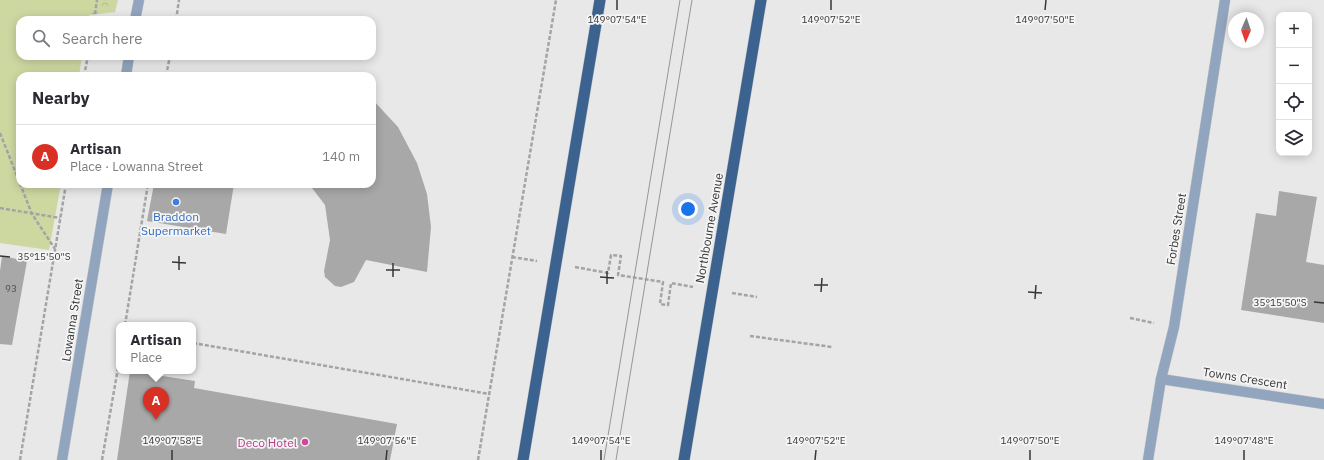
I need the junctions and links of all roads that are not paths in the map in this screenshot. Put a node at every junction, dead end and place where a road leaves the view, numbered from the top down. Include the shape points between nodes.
1 (139, 0) edge
2 (600, 0) edge
3 (761, 0) edge
4 (1225, 0) edge
5 (136, 16) edge
6 (128, 60) edge
7 (127, 72) edge
8 (107, 188) edge
9 (1161, 379) junction
10 (1324, 404) edge
11 (62, 460) edge
12 (523, 460) edge
13 (684, 460) edge
14 (1148, 460) edge

1 - 5 street
2 - 12 highway
3 - 13 highway, Northbourne Avenue
4 - 9 street, Forbes Street via 1174,327
6 - 7 street
8 - 11 street, Lowanna Street
9 - 10 street, Towns Crescent
9 - 14 street, Forbes Street

